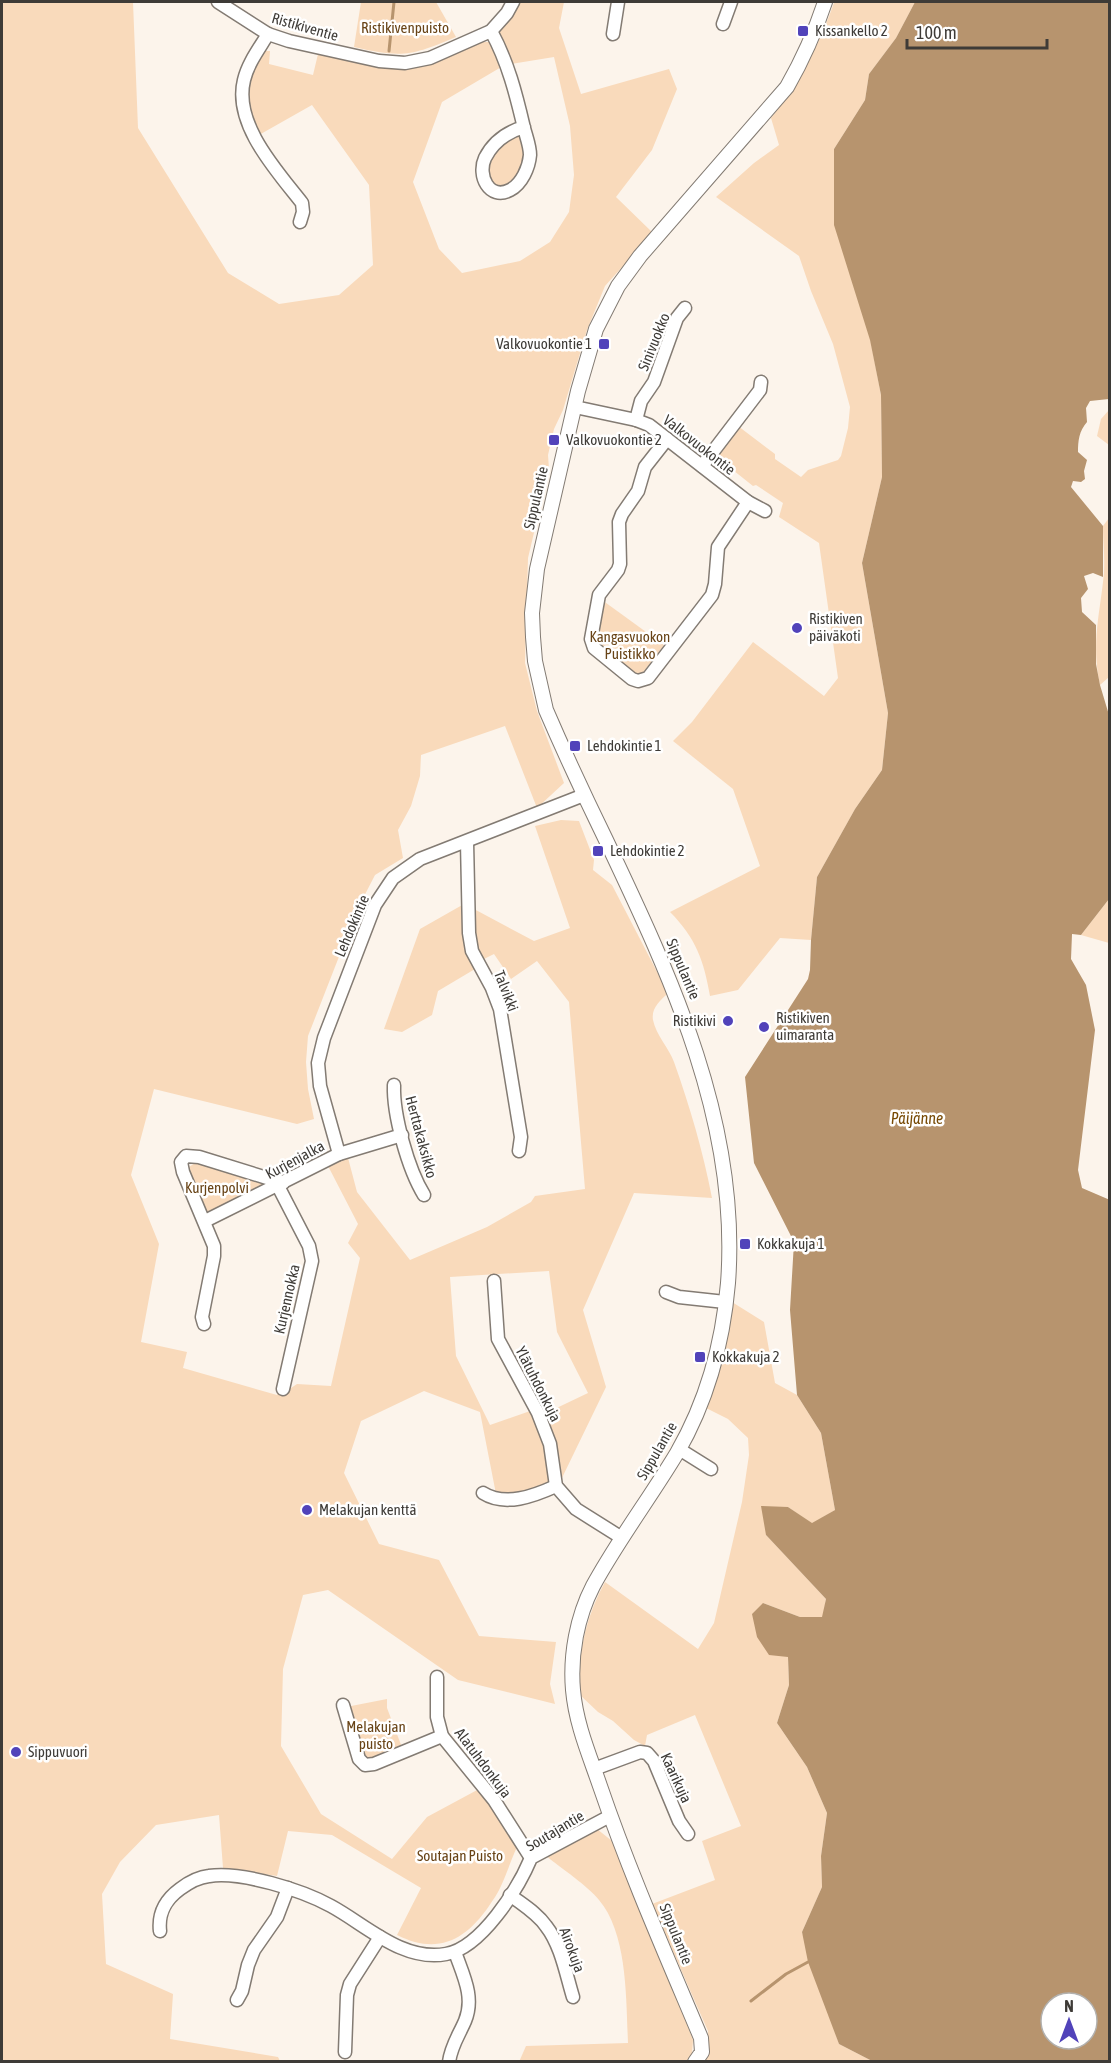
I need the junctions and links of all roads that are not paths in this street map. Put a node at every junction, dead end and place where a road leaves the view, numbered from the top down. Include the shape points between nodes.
1 (219, 2) edge
2 (513, 2) edge
3 (618, 2) edge
4 (731, 2) edge
5 (825, 2) edge
6 (723, 24) dead end
7 (491, 32) junction
8 (268, 34) junction
9 (613, 34) dead end
10 (524, 127) junction
11 (300, 222) dead end
12 (685, 308) dead end
13 (761, 382) dead end
14 (575, 407) junction
15 (636, 420) junction
16 (667, 439) junction
17 (702, 466) junction
18 (748, 502) junction
19 (765, 511) dead end
20 (584, 795) junction
21 (467, 842) junction
22 (394, 1085) dead end
23 (402, 1135) junction
24 (519, 1151) dead end
25 (339, 1154) junction
26 (281, 1184) junction
27 (424, 1195) dead end
28 (205, 1221) junction
29 (494, 1281) dead end
30 (666, 1292) dead end
31 (726, 1302) junction
32 (204, 1324) dead end
33 (283, 1389) dead end
34 (679, 1449) junction
35 (711, 1469) dead end
36 (556, 1486) junction
37 (483, 1493) dead end
38 (622, 1538) junction
39 (437, 1677) dead end
40 (343, 1705) dead end
41 (442, 1736) junction
42 (594, 1769) junction
43 (610, 1816) junction
44 (688, 1834) dead end
45 (531, 1858) junction
46 (288, 1888) junction
47 (510, 1895) junction
48 (160, 1931) dead end
49 (381, 1937) junction
50 (455, 1952) junction
51 (573, 1997) dead end
52 (237, 2000) dead end
53 (345, 2052) dead end
54 (449, 2061) edge
55 (695, 2061) edge

1 - 8 street, Ristikiventie
2 - 7 street, Ristikiventie
3 - 9 street
4 - 6 street
5 - 14 street, Sippulantie via 802,62 787,87 618,286 596,329
7 - 8 street, Ristikiventie via 430,58 405,63 379,62
7 - 10 street via 513,82
8 - 11 street via 243,81 245,117 262,151 302,203
10 - 10 street via 530,153 528,168 510,190 492,190 482,177 485,158 502,137
12 - 15 street, Sinivuokko via 677,318
13 - 17 street via 760,390
14 - 15 street, Valkovuokontie
14 - 20 street, Sippulantie via 537,569 533,621 535,661 546,711
15 - 16 street, Valkovuokontie
16 - 17 street, Valkovuokontie
16 - 18 street via 645,467 638,491 622,514 620,564 599,595 591,639 594,648 632,679 648,678 712,595 716,552
17 - 18 street, Valkovuokontie
18 - 19 street, Valkovuokontie
20 - 21 street, Lehdokintie
20 - 31 street, Sippulantie via 664,965 706,1082 727,1195
21 - 24 street, Talvikki via 472,951 500,1009 521,1137
21 - 25 street, Lehdokintie via 420,859 393,878 375,905 318,1063 320,1086
22 - 23 street, Herttakaksikko
23 - 25 street, Kurjenjalka
23 - 27 street, Herttakaksikko
25 - 26 street, Kurjenjalka
26 - 28 street, Kurjenjalka
26 - 28 street via 186,1156 183,1172
26 - 33 street, Kurjennokka via 312,1261
28 - 32 street via 214,1256
29 - 36 street, Ylätuhdonkuja via 498,1339 538,1413 550,1444
30 - 31 street
31 - 34 street, Sippulantie via 710,1378
34 - 35 street
34 - 38 street, Sippulantie
36 - 37 street via 510,1500
36 - 38 street via 576,1509
38 - 42 street, Sippulantie via 592,1589 574,1646 575,1711
39 - 41 street, Alatuhdonkuja via 437,1717
40 - 41 street via 359,1759 365,1765
41 - 45 street, Alatuhdonkuja via 494,1800
42 - 43 street, Sippulantie
42 - 44 street, Kaarikuja via 646,1753 654,1761
43 - 45 street, Soutajantie
43 - 55 street, Sippulantie via 701,2038 702,2052
45 - 47 street, Soutajantie
46 - 48 street, Soutajantie via 224,1875 206,1876 171,1895 159,1918
46 - 49 street, Soutajantie via 319,1899
46 - 52 street via 277,1917 254,1950
47 - 50 street, Soutajantie via 487,1928
47 - 51 street, Airokuja via 547,1927 556,1942
49 - 50 street, Soutajantie via 406,1950 428,1955
49 - 53 street via 350,1984
50 - 54 street via 470,2002

